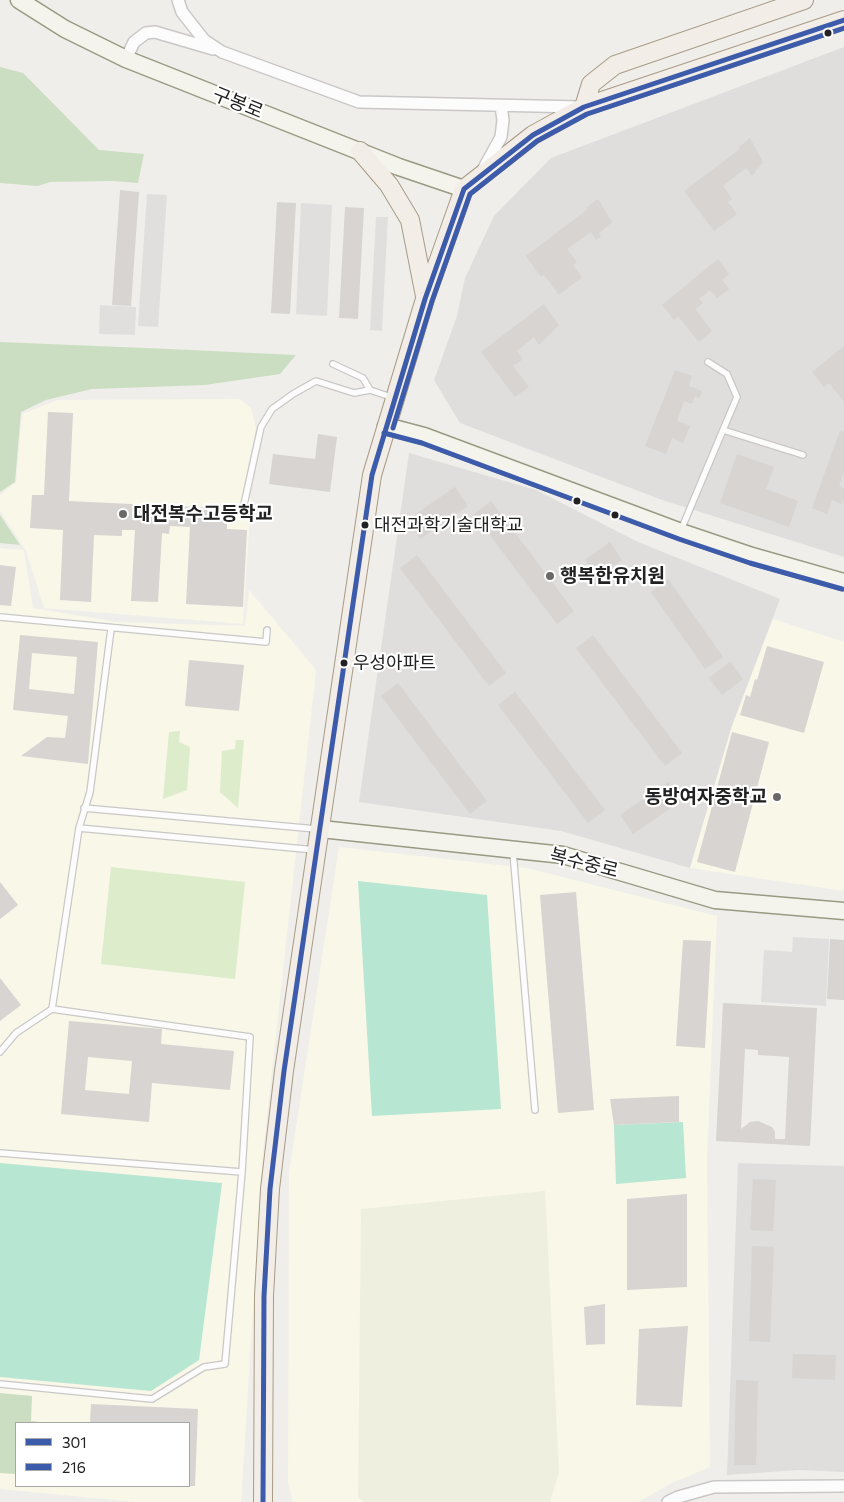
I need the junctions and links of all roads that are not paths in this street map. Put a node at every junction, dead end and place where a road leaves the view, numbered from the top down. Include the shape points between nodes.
1 (19, 0) edge
2 (178, 0) edge
3 (804, 0) edge
4 (844, 20) edge
5 (222, 52) junction
6 (126, 59) junction
7 (500, 106) junction
8 (584, 107) junction
9 (360, 151) junction
10 (479, 176) junction
11 (464, 189) junction
12 (425, 299) junction
13 (708, 362) dead end
14 (332, 364) dead end
15 (370, 390) junction
16 (394, 398) junction
17 (386, 426) junction
18 (723, 430) junction
19 (803, 455) dead end
20 (243, 510) dead end
21 (680, 532) junction
22 (844, 582) edge
23 (0, 617) edge
24 (111, 629) junction
25 (267, 630) dead end
26 (84, 808) junction
27 (78, 828) junction
28 (321, 829) junction
29 (318, 850) junction
30 (513, 850) junction
31 (844, 911) edge
32 (52, 1009) junction
33 (0, 1052) edge
34 (535, 1110) dead end
35 (0, 1153) edge
36 (242, 1172) junction
37 (0, 1384) edge
38 (844, 1486) edge
39 (263, 1502) edge
40 (668, 1502) edge

1 - 6 street, 구봉로 via 65,29
2 - 5 street via 182,12 204,40
3 - 8 main road via 615,65 591,84
4 - 8 main road
5 - 6 street via 155,32 146,33 134,42
5 - 7 street via 359,102
6 - 9 street, 구봉로
7 - 8 street
7 - 10 street via 503,120 501,137
8 - 10 main road via 532,135
9 - 11 street, 구봉로
9 - 12 main road via 389,185 410,220
10 - 11 main road
11 - 12 main road
12 - 16 main road
13 - 18 lane via 727,374 737,396
14 - 15 lane via 363,378
15 - 16 lane
15 - 20 lane via 354,394 316,381 272,410 262,427
16 - 17 main road
17 - 21 street via 424,436
17 - 28 main road via 372,476
18 - 19 lane
18 - 21 lane
21 - 22 street
23 - 24 lane
24 - 25 lane via 266,642
24 - 26 lane via 90,792
26 - 27 lane
26 - 28 lane
27 - 29 lane
27 - 32 lane
28 - 29 main road
28 - 30 street, 복수중로
29 - 39 main road via 284,1071 270,1189 264,1296
30 - 31 street, 복수중로 via 563,855 715,900
30 - 34 lane
32 - 33 lane via 16,1033
32 - 36 lane via 250,1037
35 - 36 lane
36 - 37 lane via 225,1364 204,1367 152,1399
38 - 40 street via 714,1487

